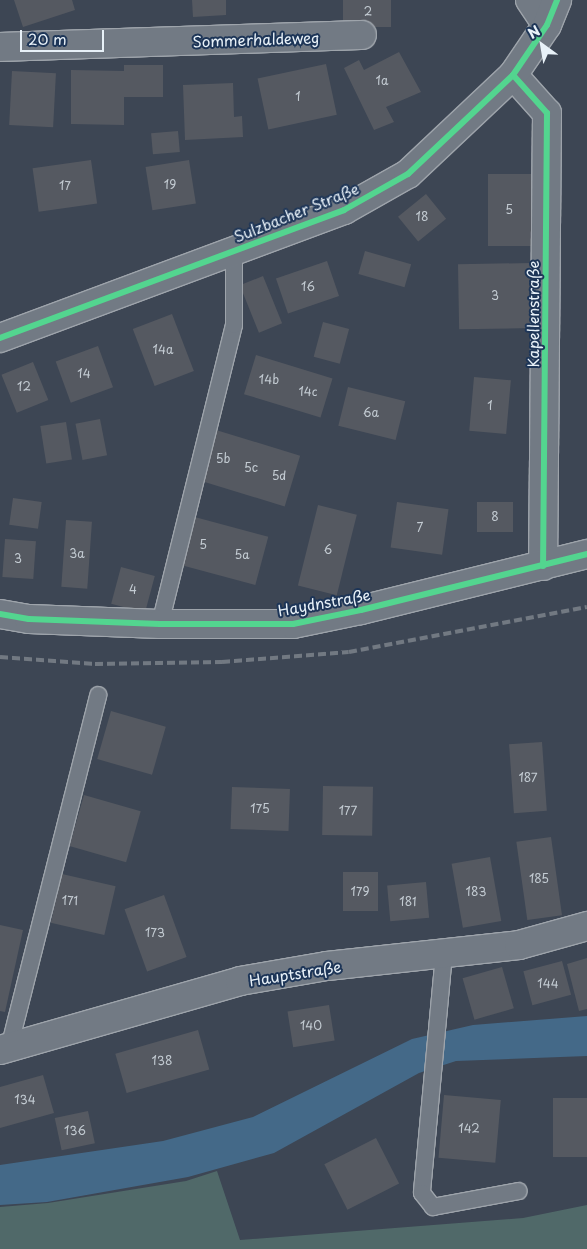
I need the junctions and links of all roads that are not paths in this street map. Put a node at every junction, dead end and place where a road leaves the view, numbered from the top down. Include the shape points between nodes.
1 (530, 0) edge
2 (558, 0) edge
3 (547, 26) junction
4 (362, 35) dead end
5 (0, 47) edge
6 (513, 75) junction
7 (234, 251) junction
8 (0, 338) edge
9 (587, 554) edge
10 (544, 566) junction
11 (0, 614) edge
12 (160, 624) junction
13 (98, 695) dead end
14 (587, 926) edge
15 (444, 954) junction
16 (4, 1049) edge
17 (520, 1191) dead end

1 - 3 street
2 - 3 street, Sulzbacher Straße
3 - 6 street, Sulzbacher Straße
4 - 5 street, Sommerhaldeweg
6 - 7 street, Sulzbacher Straße via 408,174 344,210
6 - 10 street, Kapellenstraße via 546,113
7 - 8 street, Sulzbacher Straße
7 - 12 lane via 234,325
9 - 10 street, Haydnstraße
10 - 12 street, Haydnstraße via 293,624
11 - 12 street, Haydnstraße via 29,619
13 - 16 lane, Hauptstraße
14 - 15 street, Hauptstraße via 519,945
15 - 16 street, Hauptstraße via 326,966 240,981
15 - 17 lane via 422,1193 433,1207

